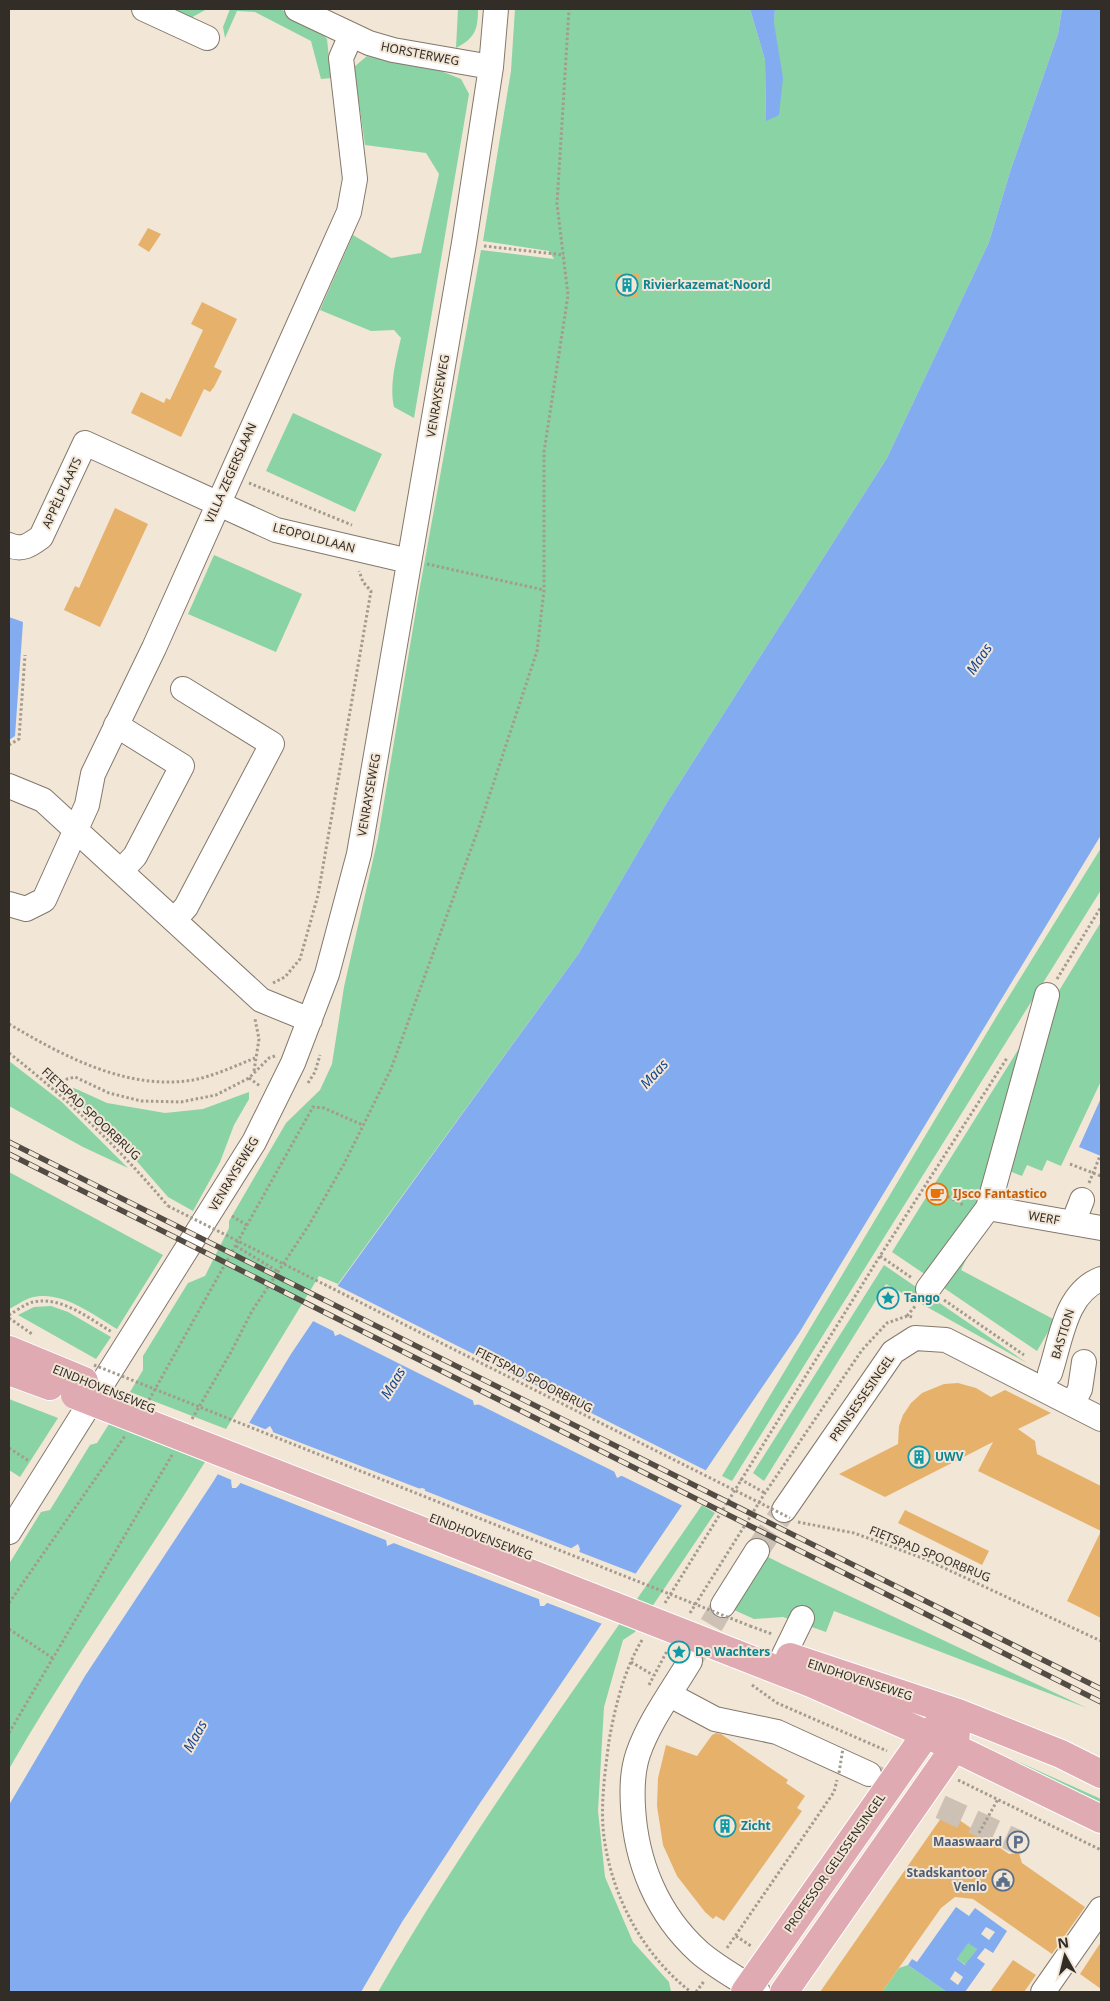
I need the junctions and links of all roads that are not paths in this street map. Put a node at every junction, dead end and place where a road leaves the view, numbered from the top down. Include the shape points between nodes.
1 (144, 9) edge
2 (297, 9) edge
3 (496, 9) edge
4 (351, 35) junction
5 (207, 38) dead end
6 (491, 67) junction
7 (85, 444) joint
8 (217, 504) junction
9 (9, 545) edge
10 (421, 563) junction
11 (183, 689) dead end
12 (116, 726) junction
13 (9, 786) edge
14 (77, 830) junction
15 (122, 870) junction
16 (9, 904) edge
17 (175, 919) junction
18 (1047, 995) road end
19 (310, 1020) junction
20 (1082, 1200) road end
21 (988, 1208) junction
22 (1073, 1223) junction
23 (1101, 1228) edge
24 (1101, 1279) edge
25 (928, 1289) road end
26 (9, 1350) edge
27 (1084, 1362) dead end
28 (9, 1371) edge
29 (1050, 1373) road end
30 (84, 1380) junction
31 (1073, 1403) junction
32 (1101, 1419) edge
33 (17, 1500) edge
34 (787, 1514) tunnel mouth
35 (9, 1532) edge
36 (758, 1551) tunnel mouth
37 (723, 1605) tunnel mouth
38 (802, 1618) dead end
39 (742, 1639) junction
40 (784, 1655) junction
41 (690, 1661) tunnel mouth
42 (670, 1695) junction
43 (958, 1713) junction
44 (926, 1734) junction
45 (955, 1747) junction
46 (869, 1774) tunnel mouth
47 (1101, 1774) edge
48 (1101, 1819) edge
49 (1101, 1909) edge
50 (751, 1990) edge
51 (784, 1992) edge
52 (1043, 1992) edge

1 - 5 street
2 - 4 street, HORSTERWEG
3 - 6 street, VENRAYSEWEG
4 - 6 street, HORSTERWEG via 393,50
4 - 8 street, VILLA ZEGERSLAAN via 340,58 355,179 349,212
6 - 10 street, VENRAYSEWEG
7 - 8 street, LEOPOLDLAAN
7 - 9 street, APPÈLPLAATS via 41,537 30,545 17,548
8 - 10 street, LEOPOLDLAAN via 276,530
8 - 12 street, VILLA ZEGERSLAAN
10 - 19 street, VENRAYSEWEG via 359,854 327,974
11 - 17 street via 272,744 186,907
12 - 14 street, VILLA ZEGERSLAAN via 93,774 87,805
12 - 15 street via 182,766 135,856
13 - 14 street via 44,800
14 - 15 street
14 - 16 street, VILLA ZEGERSLAAN via 44,900 26,909
15 - 17 street
17 - 19 street via 261,1000
18 - 21 street
19 - 33 street, VENRAYSEWEG via 254,1142 130,1343
20 - 22 street
21 - 22 street, WERF
21 - 25 street
22 - 23 street, WERF
24 - 29 street, BASTION via 1089,1283 1073,1302
26 - 30 main road, EINDHOVENSEWEG
27 - 31 street via 1080,1389
28 - 30 main road, EINDHOVENSEWEG
30 - 39 main road, EINDHOVENSEWEG
31 - 32 street, PRINSESSESINGEL
31 - 34 street, PRINSESSESINGEL via 946,1340 915,1338 894,1352
33 - 35 street, VENRAYSEWEG
36 - 37 street
38 - 40 street
39 - 40 main road, EINDHOVENSEWEG
39 - 44 main road, EINDHOVENSEWEG via 811,1683
40 - 43 main road, EINDHOVENSEWEG
41 - 42 street
42 - 46 street via 715,1719 778,1732
42 - 50 street via 634,1766 635,1833 641,1862 662,1907 699,1952 710,1972
43 - 44 main road
43 - 45 main road
43 - 47 main road, EINDHOVENSEWEG
44 - 45 main road, EINDHOVENSEWEG
44 - 50 main road, PROFESSOR GELISSENSINGEL
45 - 48 main road, EINDHOVENSEWEG
45 - 51 main road
49 - 52 street

